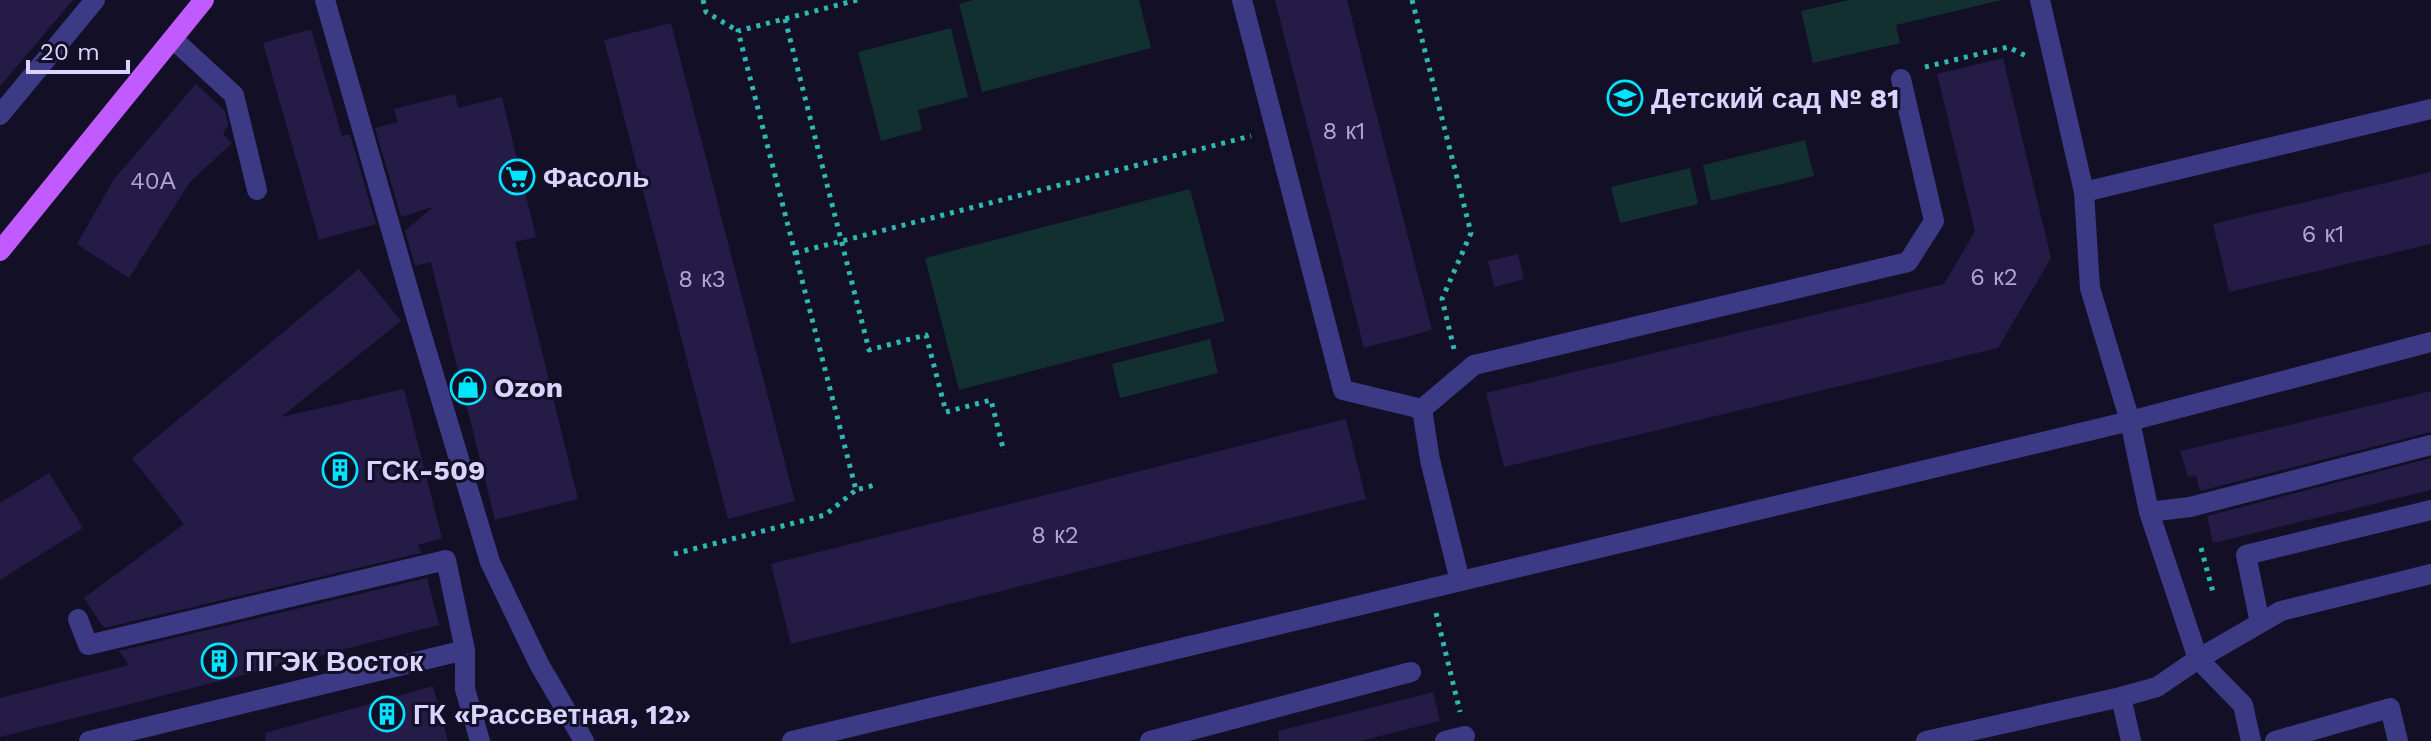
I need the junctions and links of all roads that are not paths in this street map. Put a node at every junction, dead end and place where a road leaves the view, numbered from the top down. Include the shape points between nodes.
1 (95, 0) edge
2 (204, 0) edge
3 (325, 0) edge
4 (1242, 0) edge
5 (2040, 0) edge
6 (173, 39) junction
7 (1901, 79) road end
8 (2431, 109) edge
9 (0, 115) edge
10 (257, 190) dead end
11 (2084, 192) junction
12 (0, 251) edge
13 (2431, 342) edge
14 (1422, 409) junction
15 (2130, 421) junction
16 (2431, 445) edge
17 (2431, 510) edge
18 (2149, 512) junction
19 (2431, 574) edge
20 (1460, 581) junction
21 (78, 619) dead end
22 (2260, 623) junction
23 (465, 650) junction
24 (2198, 659) junction
25 (1411, 672) dead end
26 (2121, 697) junction
27 (1465, 736) road end
28 (89, 741) edge
29 (480, 741) edge
30 (584, 741) edge
31 (792, 741) edge
32 (1150, 741) edge
33 (1445, 741) edge
34 (1926, 741) edge
35 (2131, 741) edge
36 (2251, 741) edge
37 (2275, 741) edge
38 (2398, 741) edge

1 - 9 street
2 - 6 main road
3 - 30 street via 490,562 539,664
4 - 14 street via 1343,390
5 - 11 street
6 - 10 street via 234,95
6 - 12 main road
7 - 14 street via 1934,221 1908,262 1474,365
8 - 11 street
11 - 15 street via 2090,288
13 - 15 street
14 - 20 street
15 - 18 street
15 - 20 street
16 - 18 street via 2190,507
17 - 22 street via 2246,555
18 - 24 street
19 - 22 street via 2281,611
20 - 31 street
21 - 23 street via 88,645 446,560
22 - 24 street
23 - 28 street
23 - 29 street via 465,689
24 - 26 street via 2157,687
24 - 36 street via 2243,705
25 - 32 street
26 - 34 street
26 - 35 street
27 - 33 street
37 - 38 street via 2390,708

